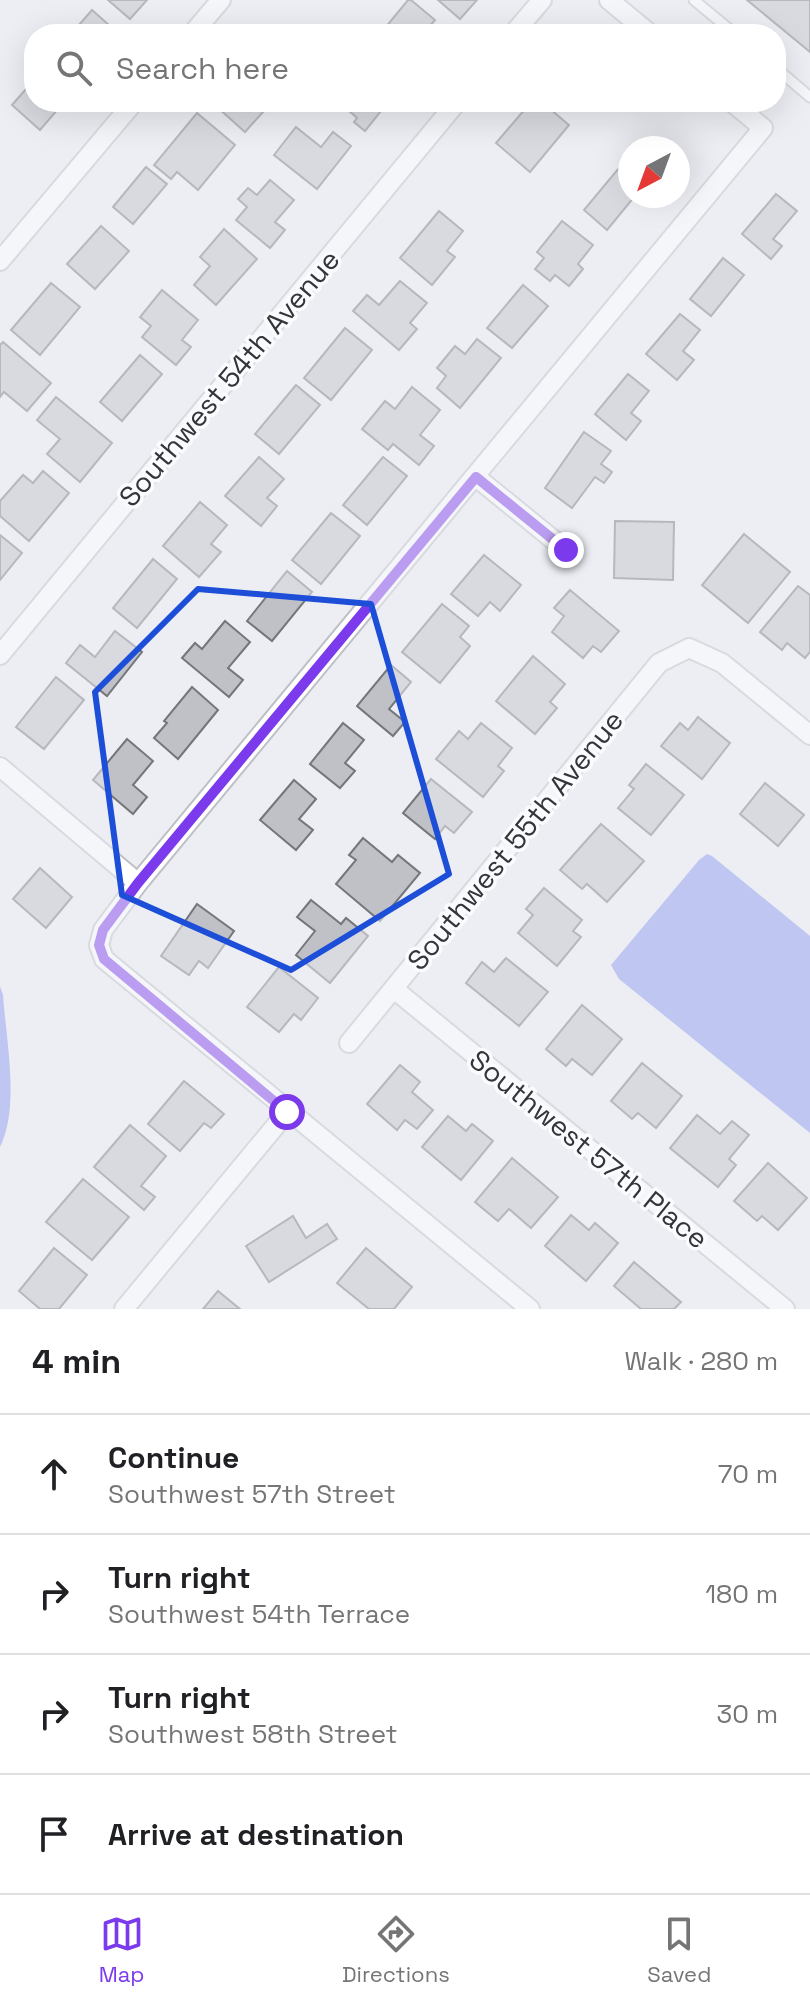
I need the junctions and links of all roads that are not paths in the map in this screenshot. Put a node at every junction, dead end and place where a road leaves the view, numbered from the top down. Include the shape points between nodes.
1 (221, 0) edge
2 (542, 0) edge
3 (609, 0) edge
4 (694, 0) edge
5 (201, 24) edge
6 (522, 24) edge
7 (638, 24) edge
8 (723, 24) edge
9 (786, 77) edge
10 (810, 97) edge
11 (126, 112) edge
12 (449, 112) edge
13 (744, 112) edge
14 (0, 261) edge
15 (476, 477) junction
16 (566, 550) dead end
17 (0, 655) edge
18 (810, 735) edge
19 (0, 767) edge
20 (138, 883) junction
21 (394, 989) junction
22 (349, 1043) dead end
23 (287, 1112) junction
24 (124, 1309) edge
25 (530, 1309) edge
26 (785, 1309) edge

1 - 5 street
2 - 6 street
3 - 7 street
4 - 8 lane
9 - 10 lane
11 - 14 street
12 - 17 street, Southwest 54th Avenue
13 - 15 street via 763,128
15 - 16 street
15 - 20 street
18 - 21 street, Southwest 55th Avenue via 722,663 689,648 659,663
19 - 20 street
20 - 23 street via 103,930 99,945 104,959
21 - 22 street, Southwest 55th Avenue
21 - 26 street, Southwest 57th Place
23 - 24 street
23 - 25 street

